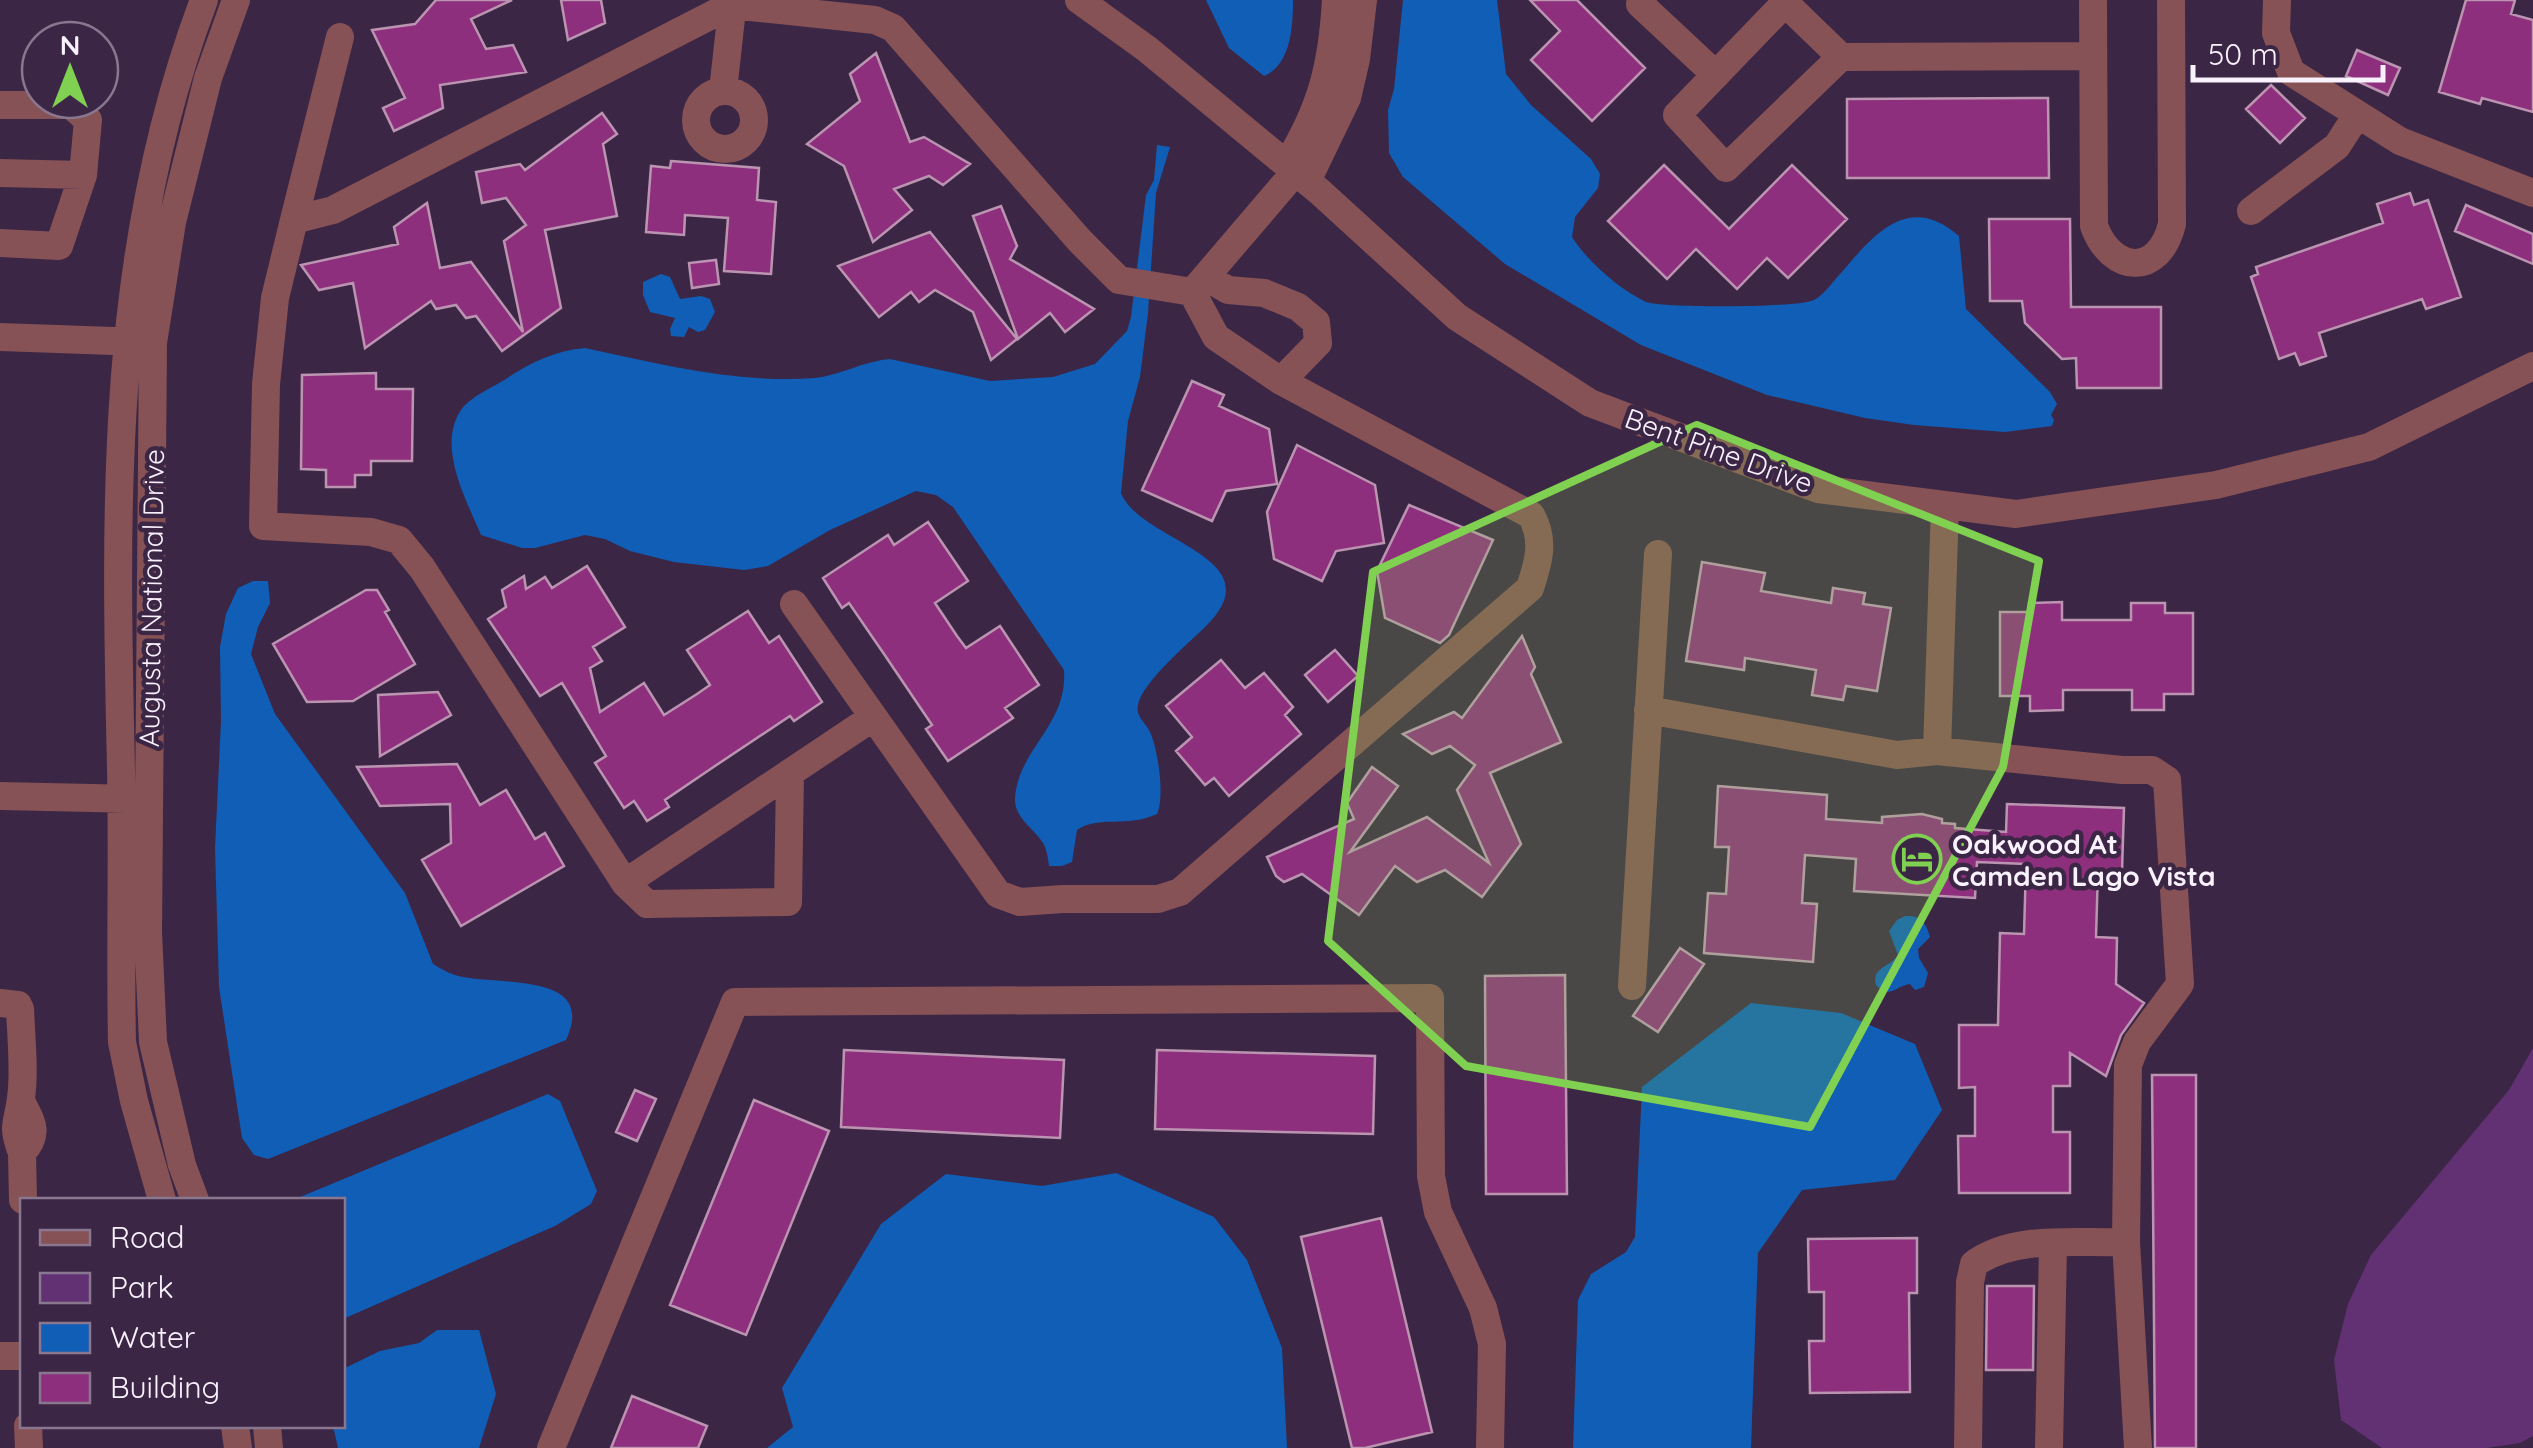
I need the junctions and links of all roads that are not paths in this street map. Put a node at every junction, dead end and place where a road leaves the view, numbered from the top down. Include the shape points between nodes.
1 (204, 0) edge
2 (236, 0) edge
3 (1080, 0) edge
4 (1336, 0) edge
5 (1362, 0) edge
6 (1643, 0) edge
7 (2093, 0) edge
8 (2171, 0) edge
9 (2277, 0) edge
10 (1784, 2) edge
11 (732, 3) edge
12 (340, 37) dead end
13 (1841, 56) junction
14 (2093, 56) junction
15 (1340, 74) junction
16 (1716, 75) junction
17 (722, 91) dead end
18 (0, 105) edge
19 (2358, 114) junction
20 (0, 172) edge
21 (1296, 172) junction
22 (83, 175) junction
23 (2533, 193) edge
24 (2251, 211) dead end
25 (294, 220) junction
26 (0, 243) edge
27 (1188, 286) junction
28 (0, 337) edge
29 (140, 341) junction
30 (2533, 366) edge
31 (1280, 381) junction
32 (1944, 505) junction
33 (1658, 554) dead end
34 (794, 604) dead end
35 (1648, 710) junction
36 (872, 718) junction
37 (1937, 751) junction
38 (790, 775) junction
39 (0, 796) edge
40 (135, 799) junction
41 (626, 883) junction
42 (1632, 986) dead end
43 (0, 1003) edge
44 (23, 1198) edge
45 (161, 1198) edge
46 (194, 1198) edge
47 (2126, 1242) junction
48 (2053, 1244) junction
49 (551, 1448) edge
50 (1490, 1448) edge
51 (1968, 1448) edge
52 (2049, 1448) edge
53 (2138, 1448) edge

1 - 29 street, Augusta National Drive via 148,200
2 - 29 street, Augusta National Drive via 208,78
3 - 21 street, Bent Pine Drive
4 - 15 street
5 - 15 street
6 - 16 street
7 - 14 street
8 - 14 street via 2172,224 2155,258 2135,264 2102,247 2094,226
9 - 19 street via 2276,33 2291,72
10 - 13 street
10 - 16 street
11 - 17 street
11 - 25 street via 333,210
11 - 27 street via 875,20 893,28 1120,280
12 - 25 street
13 - 14 street
13 - 16 street via 1726,168 1677,115
15 - 21 street via 1309,128
18 - 22 street via 71,105 88,120
19 - 23 street via 2400,141
19 - 24 street via 2337,146
20 - 22 street
21 - 27 street
21 - 32 street, Bent Pine Drive via 1456,317 1590,402 1818,489
22 - 26 street via 59,246
25 - 41 street via 274,298 262,526 371,532 399,540
27 - 31 street via 1216,337
27 - 31 street via 1264,293 1316,322 1318,343
28 - 29 street
29 - 40 street, Augusta National Drive via 116,539
30 - 32 street, Bent Pine Drive via 2370,448 2216,485 2016,514
31 - 36 street via 1531,514 1540,530 1537,568 1530,588 1180,892 1158,900 1020,902 998,894
32 - 37 street
33 - 35 street
34 - 36 street
35 - 37 street via 1897,755
35 - 42 street
36 - 38 street
37 - 47 street via 2152,770 2166,780 2180,984 2128,1065
38 - 41 street
38 - 41 street via 788,902 647,904
39 - 40 street
40 - 45 street, Augusta National Drive via 122,1042
40 - 46 street, Augusta National Drive via 153,1042
43 - 44 street via 20,1008 15,1136
47 - 48 street
47 - 53 street
48 - 51 street via 1990,1252 1974,1264
48 - 52 street
49 - 50 street via 735,1002 1430,998 1431,1176 1438,1212 1484,1308 1492,1344

